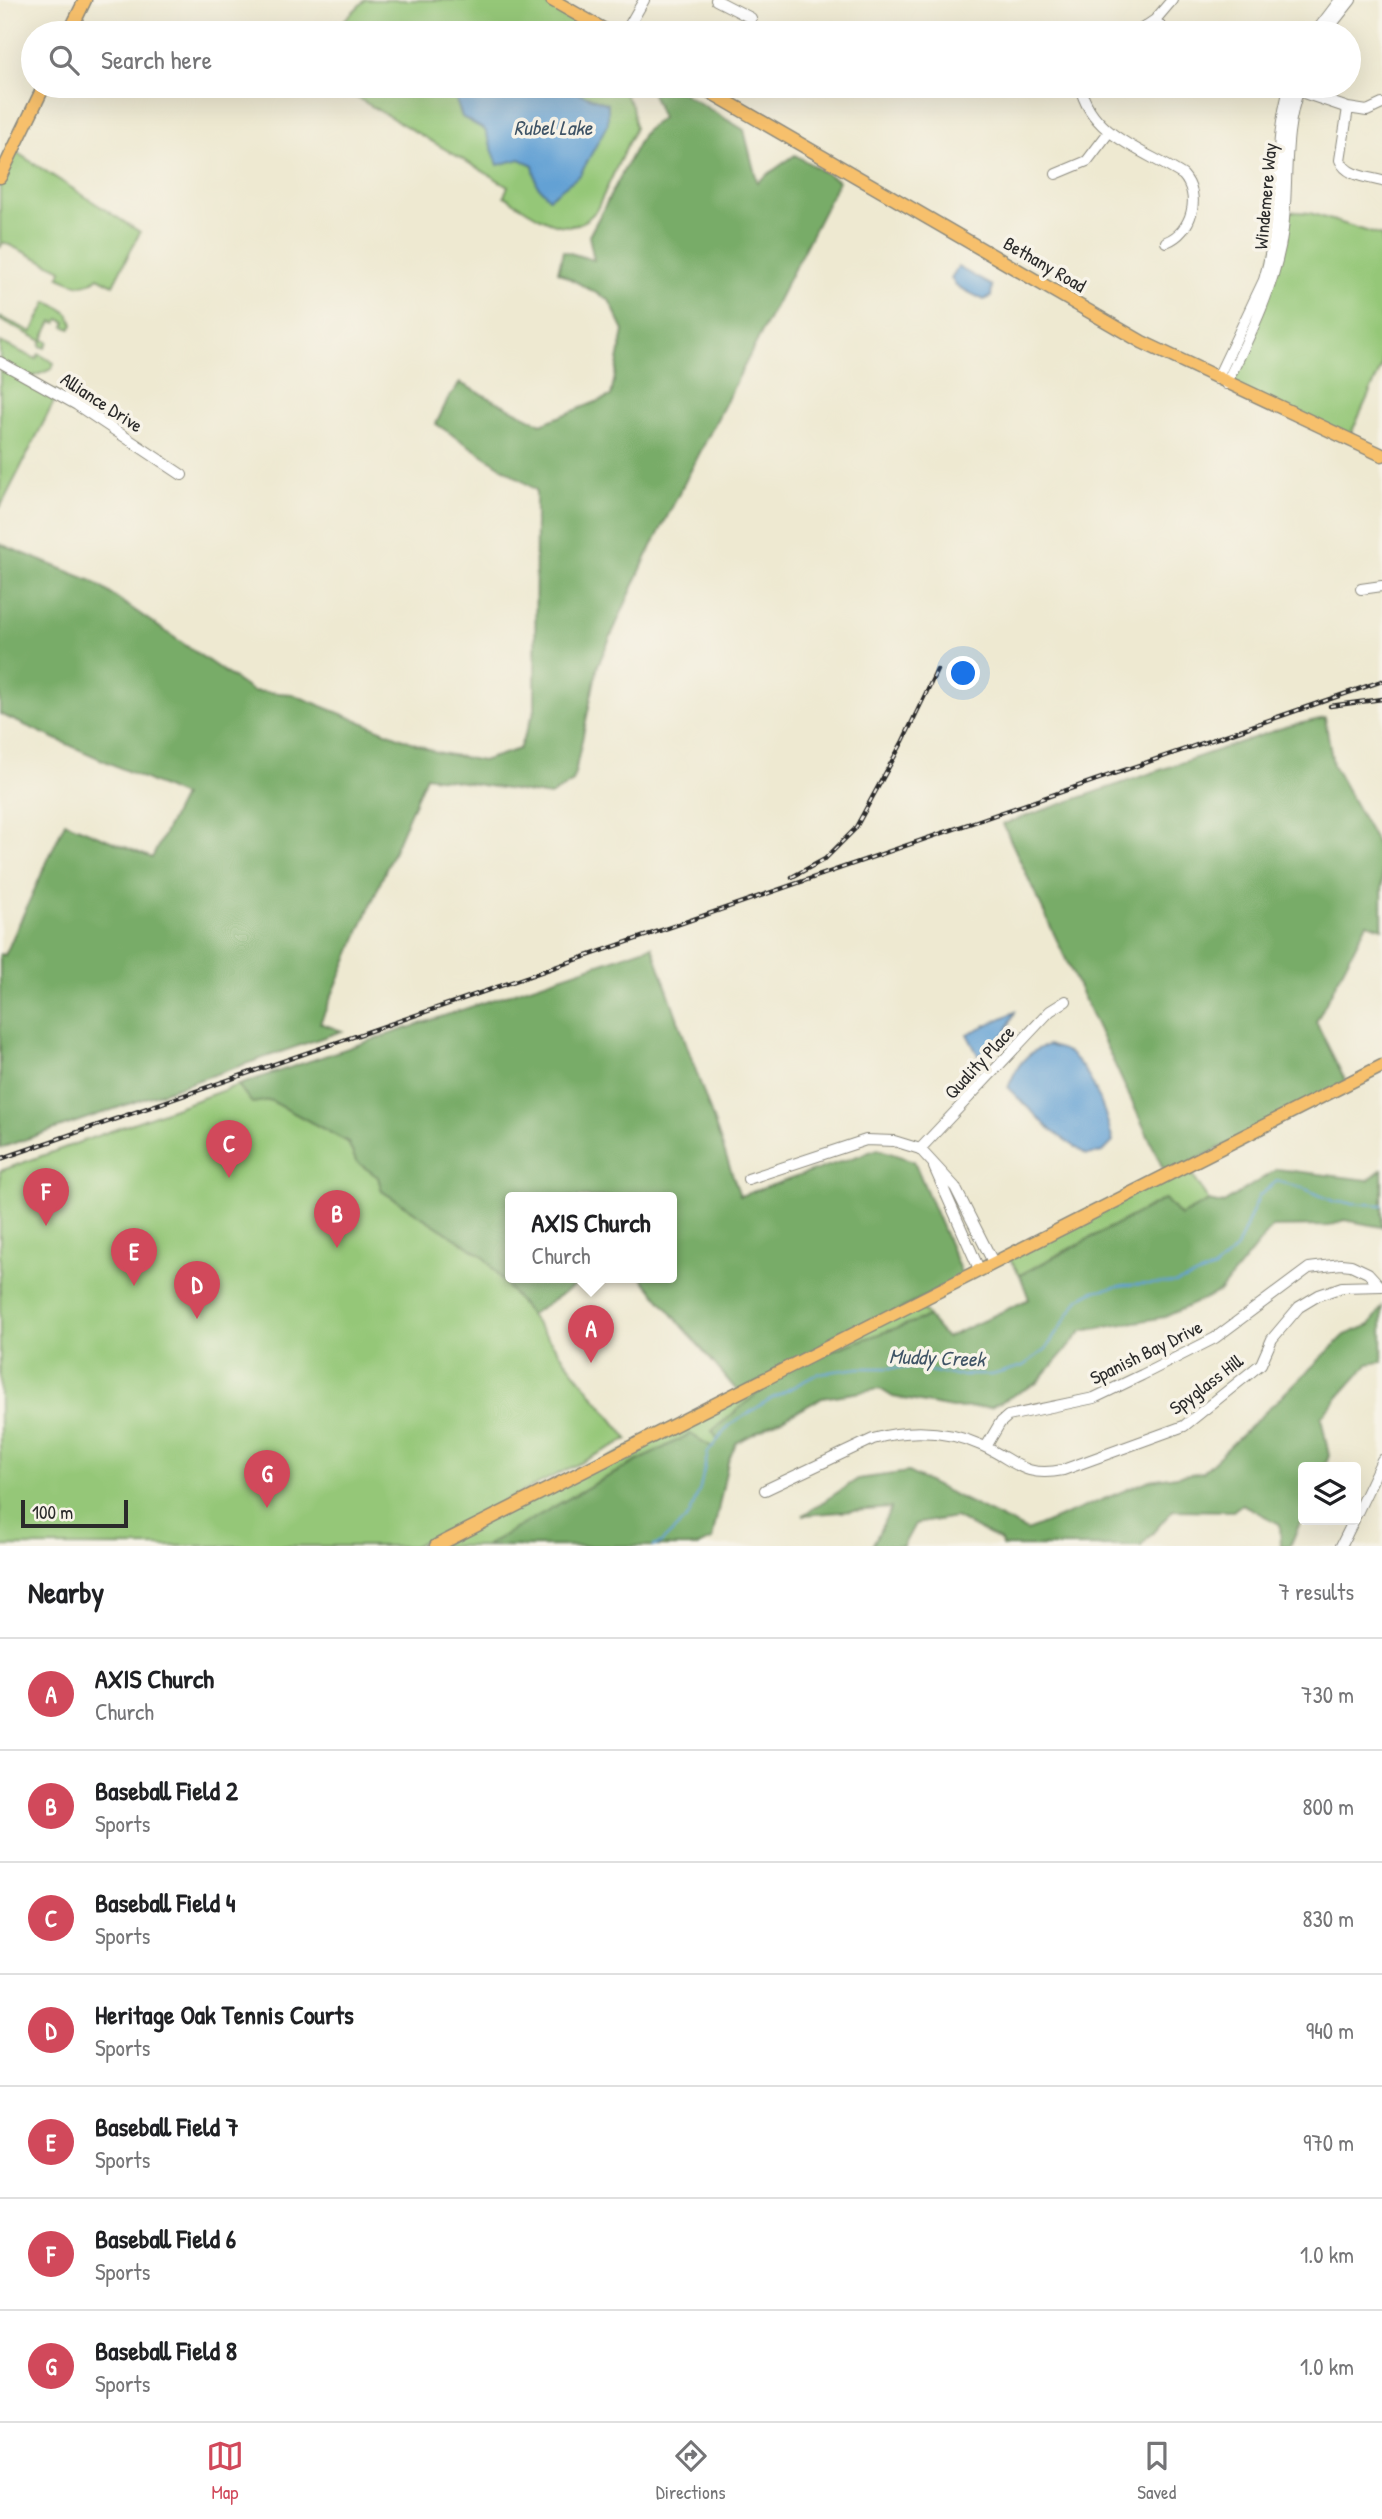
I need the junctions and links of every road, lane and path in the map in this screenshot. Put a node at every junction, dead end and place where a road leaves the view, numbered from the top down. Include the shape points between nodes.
1 (85, 0) edge
2 (552, 0) edge
3 (644, 0) edge
4 (716, 0) edge
5 (1171, 0) edge
6 (1339, 0) edge
7 (1350, 0) edge
8 (751, 18) dead end
9 (1155, 20) edge
10 (75, 21) edge
11 (589, 21) edge
12 (632, 21) edge
13 (1324, 21) edge
14 (1334, 21) edge
15 (38, 98) edge
16 (721, 98) edge
17 (1085, 98) edge
18 (1291, 98) edge
19 (1321, 98) edge
20 (1382, 104) edge
21 (1348, 108) junction
22 (1109, 132) junction
23 (1056, 174) dead end
24 (0, 177) edge
25 (1382, 181) edge
26 (1166, 243) dead end
27 (0, 362) edge
28 (1222, 382) junction
29 (1382, 455) edge
30 (182, 475) dead end
31 (1382, 586) edge
32 (1361, 589) dead end
33 (1066, 1001) dead end
34 (1382, 1066) edge
35 (920, 1149) junction
36 (933, 1163) junction
37 (748, 1179) dead end
38 (993, 1262) junction
39 (979, 1269) junction
40 (1381, 1285) edge
41 (986, 1447) junction
42 (1382, 1460) edge
43 (765, 1490) dead end
44 (1361, 1505) edge
45 (1352, 1525) edge
46 (436, 1546) edge
47 (1341, 1546) edge

1 - 10 main road
2 - 11 main road
3 - 12 street
4 - 8 street
5 - 9 street
6 - 13 street
7 - 14 street
15 - 24 main road
16 - 28 main road, Bethany Road via 1095,316
17 - 22 street via 1090,112
18 - 28 street, Windemere Way via 1283,227 1276,266 1263,305
19 - 21 street
20 - 21 street via 1367,111
21 - 25 street via 1342,166
22 - 23 street via 1087,161
22 - 26 street via 1183,175 1191,187 1194,204 1188,220 1175,239
27 - 30 street, Alliance Drive via 76,405
28 - 29 main road, Bethany Road
31 - 32 street
33 - 35 street, Quality Place via 1050,1012
34 - 38 main road
35 - 36 street
35 - 37 street via 894,1141 866,1140
36 - 38 street via 955,1187
36 - 39 street
38 - 39 main road
39 - 46 main road
40 - 41 street, Spanish Bay Drive via 1351,1265 1309,1268 1215,1338 1142,1375 1094,1398 1008,1416
40 - 41 street, Spyglass Hill via 1342,1287 1299,1307 1272,1339 1261,1364 1184,1426 1043,1474 1024,1470
41 - 43 street via 922,1430 889,1434
42 - 44 street
45 - 47 street

